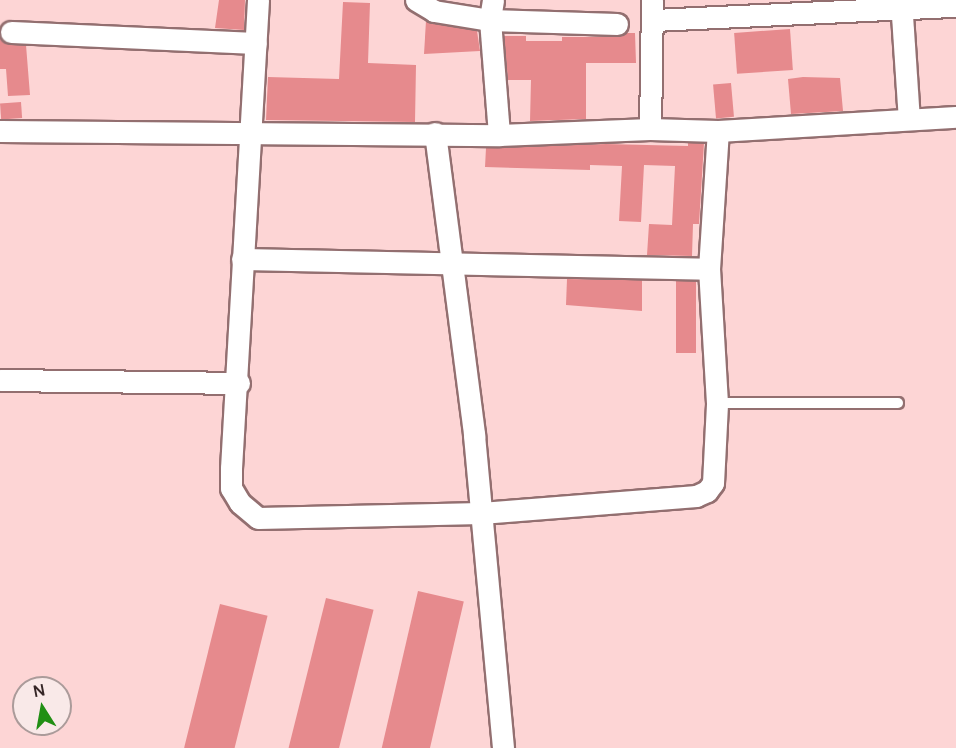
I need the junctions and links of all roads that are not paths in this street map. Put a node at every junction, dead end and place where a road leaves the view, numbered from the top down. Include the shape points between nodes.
1 (258, 0) edge
2 (416, 0) edge
3 (901, 4) edge
4 (956, 6) edge
5 (492, 10) edge
6 (653, 10) edge
7 (617, 24) dead end
8 (11, 32) dead end
9 (256, 43) junction
10 (956, 117) edge
11 (909, 119) junction
12 (650, 129) junction
13 (0, 131) edge
14 (718, 131) junction
15 (435, 133) junction
16 (252, 134) junction
17 (499, 135) junction
18 (242, 259) junction
19 (449, 261) junction
20 (709, 268) junction
21 (0, 380) edge
22 (239, 383) junction
23 (717, 403) junction
24 (898, 403) dead end
25 (481, 513) junction
26 (503, 748) edge

1 - 9 street
2 - 5 street via 434,11
3 - 4 street
3 - 6 street
3 - 11 street
5 - 7 street
5 - 17 street
6 - 12 street
8 - 9 street
9 - 16 street
10 - 11 street
11 - 14 street
12 - 14 street
12 - 17 street
13 - 16 street
14 - 20 street
15 - 16 street
15 - 17 street
15 - 19 street
16 - 18 street
18 - 19 street
18 - 22 street
19 - 20 street
19 - 25 street
20 - 23 street
21 - 22 street
22 - 25 street via 231,488 240,503 258,518
23 - 24 lane
23 - 25 street via 713,483 707,491 689,497
25 - 26 street

